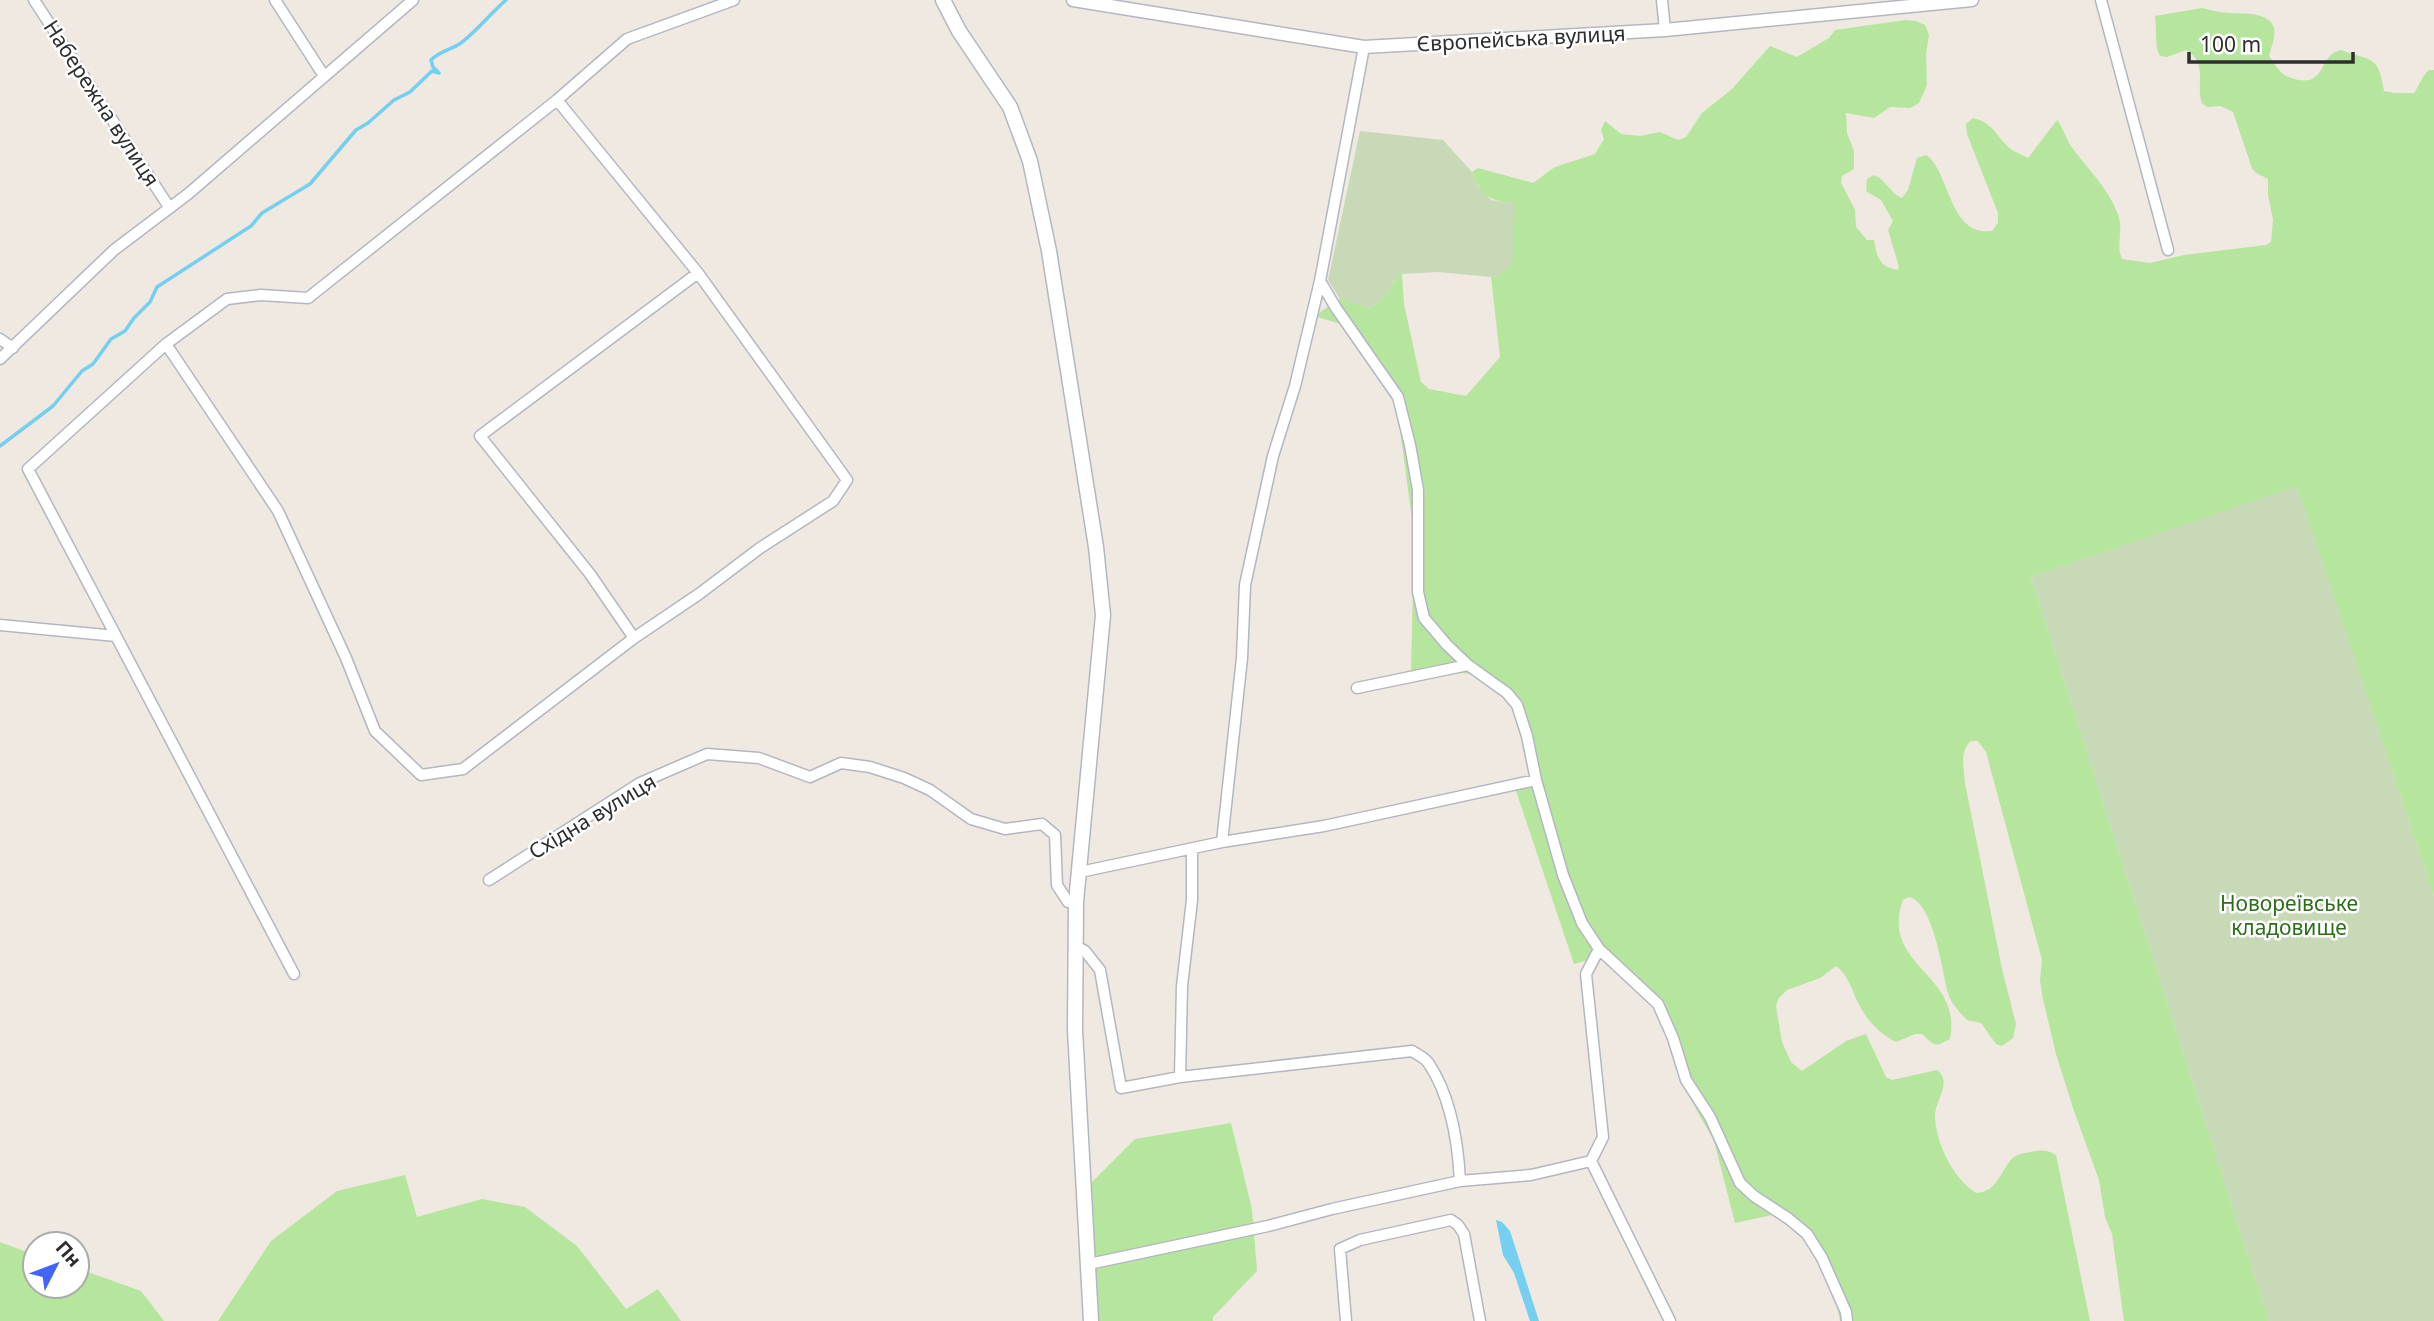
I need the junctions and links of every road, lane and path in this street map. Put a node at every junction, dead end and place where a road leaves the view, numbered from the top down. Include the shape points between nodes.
1 (34, 0) edge
2 (275, 0) edge
3 (734, 0) edge
4 (943, 0) edge
5 (1073, 0) edge
6 (1662, 0) edge
7 (1972, 0) edge
8 (2101, 0) edge
9 (410, 1) edge
10 (1875, 4) edge
11 (1665, 30) junction
12 (1364, 47) junction
13 (324, 76) junction
14 (557, 100) junction
15 (169, 207) junction
16 (2168, 250) dead end
17 (698, 273) junction
18 (1320, 281) junction
19 (0, 340) edge
20 (166, 344) junction
21 (13, 348) junction
22 (0, 359) edge
23 (0, 625) edge
24 (117, 636) junction
25 (634, 638) junction
26 (1468, 665) junction
27 (1357, 688) dead end
28 (1536, 780) junction
29 (1222, 842) junction
30 (1192, 849) junction
31 (1080, 872) junction
32 (489, 880) dead end
33 (1076, 902) junction
34 (1076, 946) junction
35 (1599, 949) junction
36 (295, 975) dead end
37 (1180, 1077) junction
38 (1591, 1161) junction
39 (1460, 1181) junction
40 (1089, 1264) junction
41 (1091, 1321) edge
42 (1346, 1321) edge
43 (1480, 1321) edge
44 (1670, 1321) edge
45 (1847, 1321) edge

1 - 15 street, Набережна вулиця
2 - 13 street
3 - 14 street via 626,39
4 - 31 main road via 1010,107 1030,161 1049,251 1096,547 1102,615
5 - 12 street, Європейська вулиця
6 - 11 street
7 - 10 street, Європейська вулиця
8 - 16 street
9 - 13 street
10 - 11 street, Європейська вулиця via 1818,17
11 - 12 street, Європейська вулиця
12 - 18 street
13 - 15 street
14 - 17 street
14 - 20 street via 308,299 261,295 227,299
15 - 21 street via 114,250
17 - 25 street via 847,480 833,501
17 - 25 street via 480,436 590,574
18 - 26 street via 1398,397 1418,490 1418,592 1424,618
18 - 29 street via 1273,456 1245,585 1242,658
19 - 21 street
20 - 24 street via 28,468
20 - 25 street via 278,511 375,731 421,775 463,769
21 - 22 street
23 - 24 street
24 - 36 street
26 - 27 street
26 - 28 street via 1517,705
28 - 29 street via 1324,826
28 - 35 street via 1563,875 1582,923
29 - 30 street
30 - 31 street
30 - 37 street
31 - 33 main road
32 - 33 street, Східна вулиця via 640,783 707,754 759,758 810,777 841,763 870,767 930,790 971,819 1005,829 1041,824 1055,835 1057,886 1068,902
33 - 34 main road
34 - 37 street via 1100,970 1121,1088
34 - 40 main road via 1075,1030
35 - 38 street via 1586,974 1602,1137
35 - 45 street via 1658,1004 1686,1080 1710,1117 1740,1183 1807,1234 1827,1269
37 - 39 street via 1412,1051 1428,1062 1446,1098
38 - 39 street via 1531,1175
38 - 44 street
39 - 40 street
40 - 41 main road
42 - 43 street via 1340,1249 1360,1240 1451,1220 1464,1234

